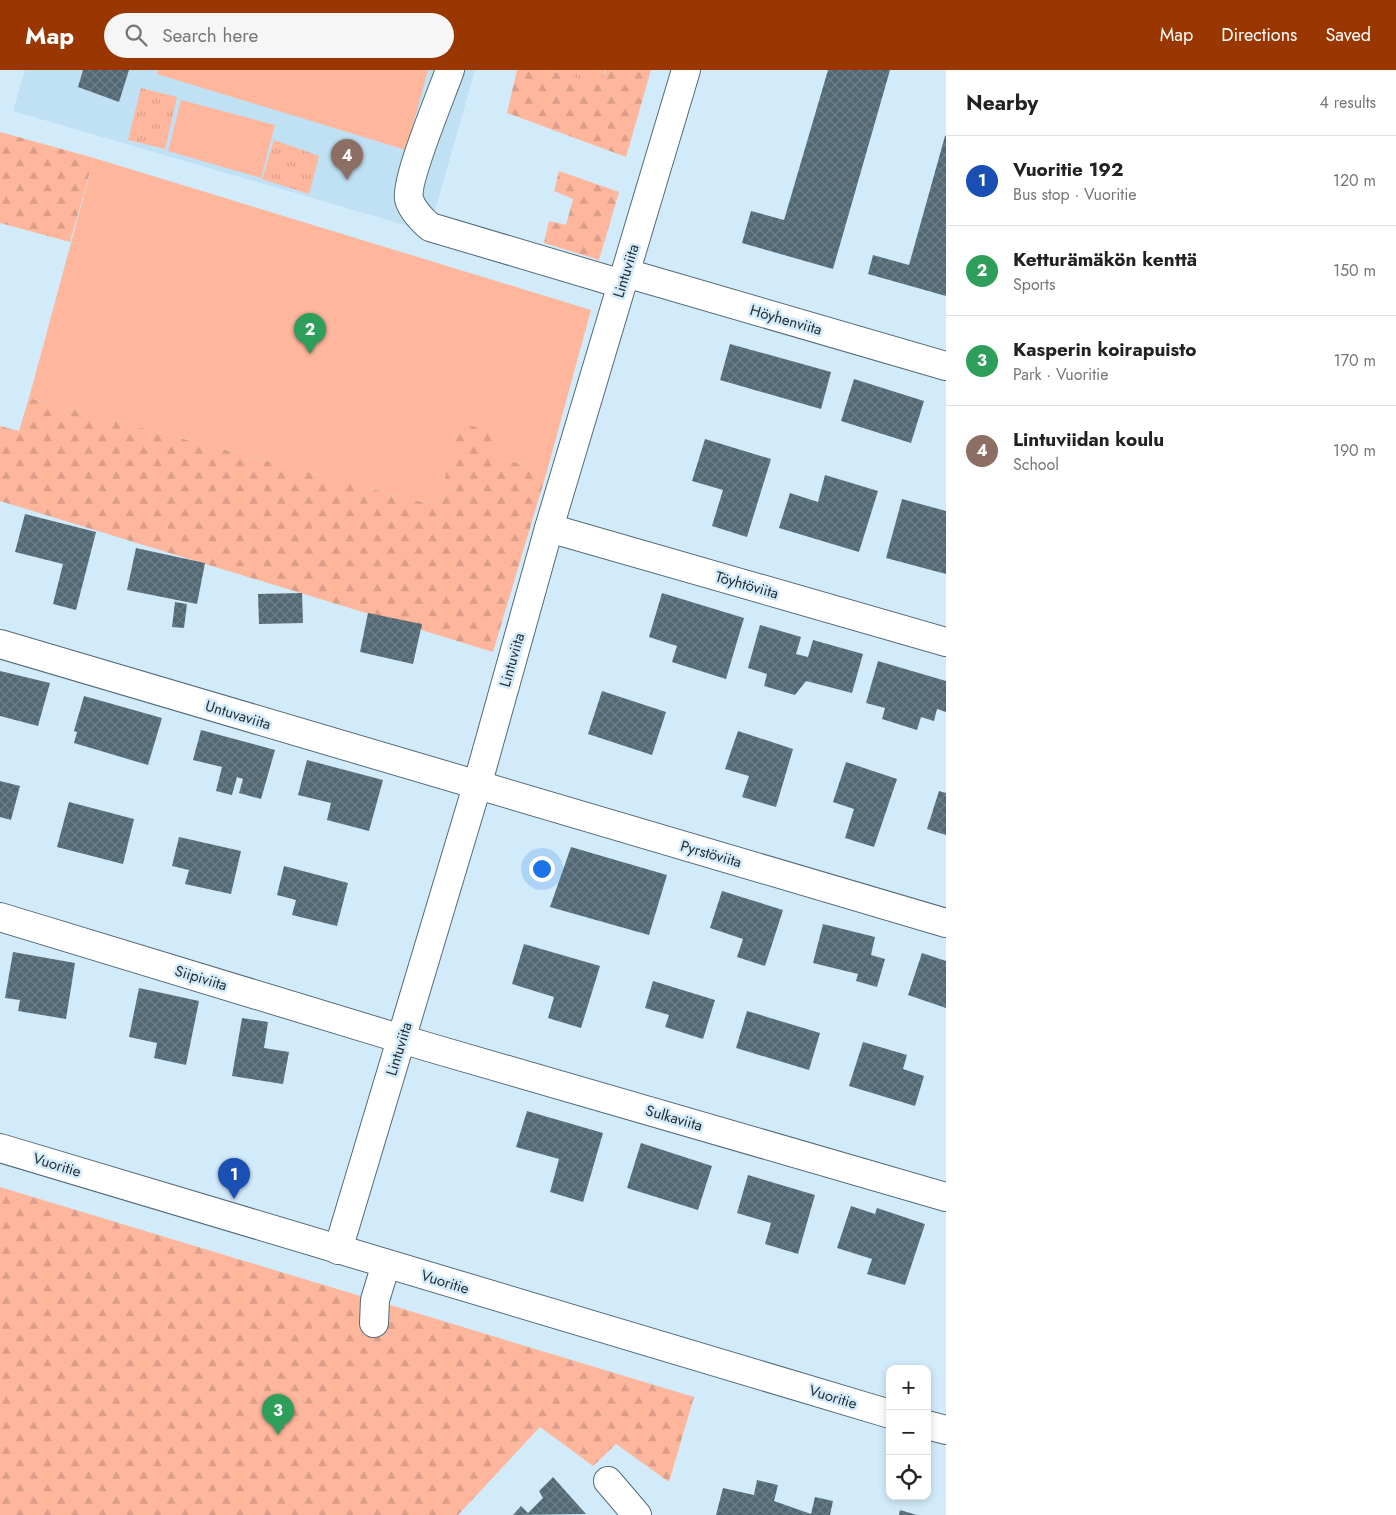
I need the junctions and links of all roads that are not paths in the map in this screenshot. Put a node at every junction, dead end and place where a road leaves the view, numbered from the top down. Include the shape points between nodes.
1 (450, 70) edge
2 (686, 70) edge
3 (624, 279) junction
4 (946, 366) edge
5 (549, 528) junction
6 (946, 642) edge
7 (0, 644) edge
8 (477, 786) junction
9 (0, 917) edge
10 (946, 923) edge
11 (402, 1040) junction
12 (0, 1148) edge
13 (946, 1197) edge
14 (338, 1250) junction
15 (386, 1264) junction
16 (374, 1323) dead end
17 (886, 1413) edge
18 (931, 1426) edge
19 (946, 1430) edge
20 (608, 1481) dead end
21 (637, 1515) edge

1 - 3 street, Höyhenviita via 412,177 409,199 421,220 430,227
2 - 3 street, Lintuviita
3 - 4 street, Höyhenviita
3 - 5 street, Lintuviita
5 - 6 street, Töyhtöviita
5 - 8 street, Lintuviita
7 - 8 street, Untuvaviita
8 - 10 street, Pyrstöviita
8 - 11 street, Lintuviita
9 - 11 street, Siipiviita
11 - 13 street, Sulkaviita
11 - 14 street, Lintuviita
12 - 14 street, Vuoritie
14 - 15 street, Vuoritie
15 - 16 street via 375,1300
15 - 17 street, Vuoritie
18 - 19 street
20 - 21 street

